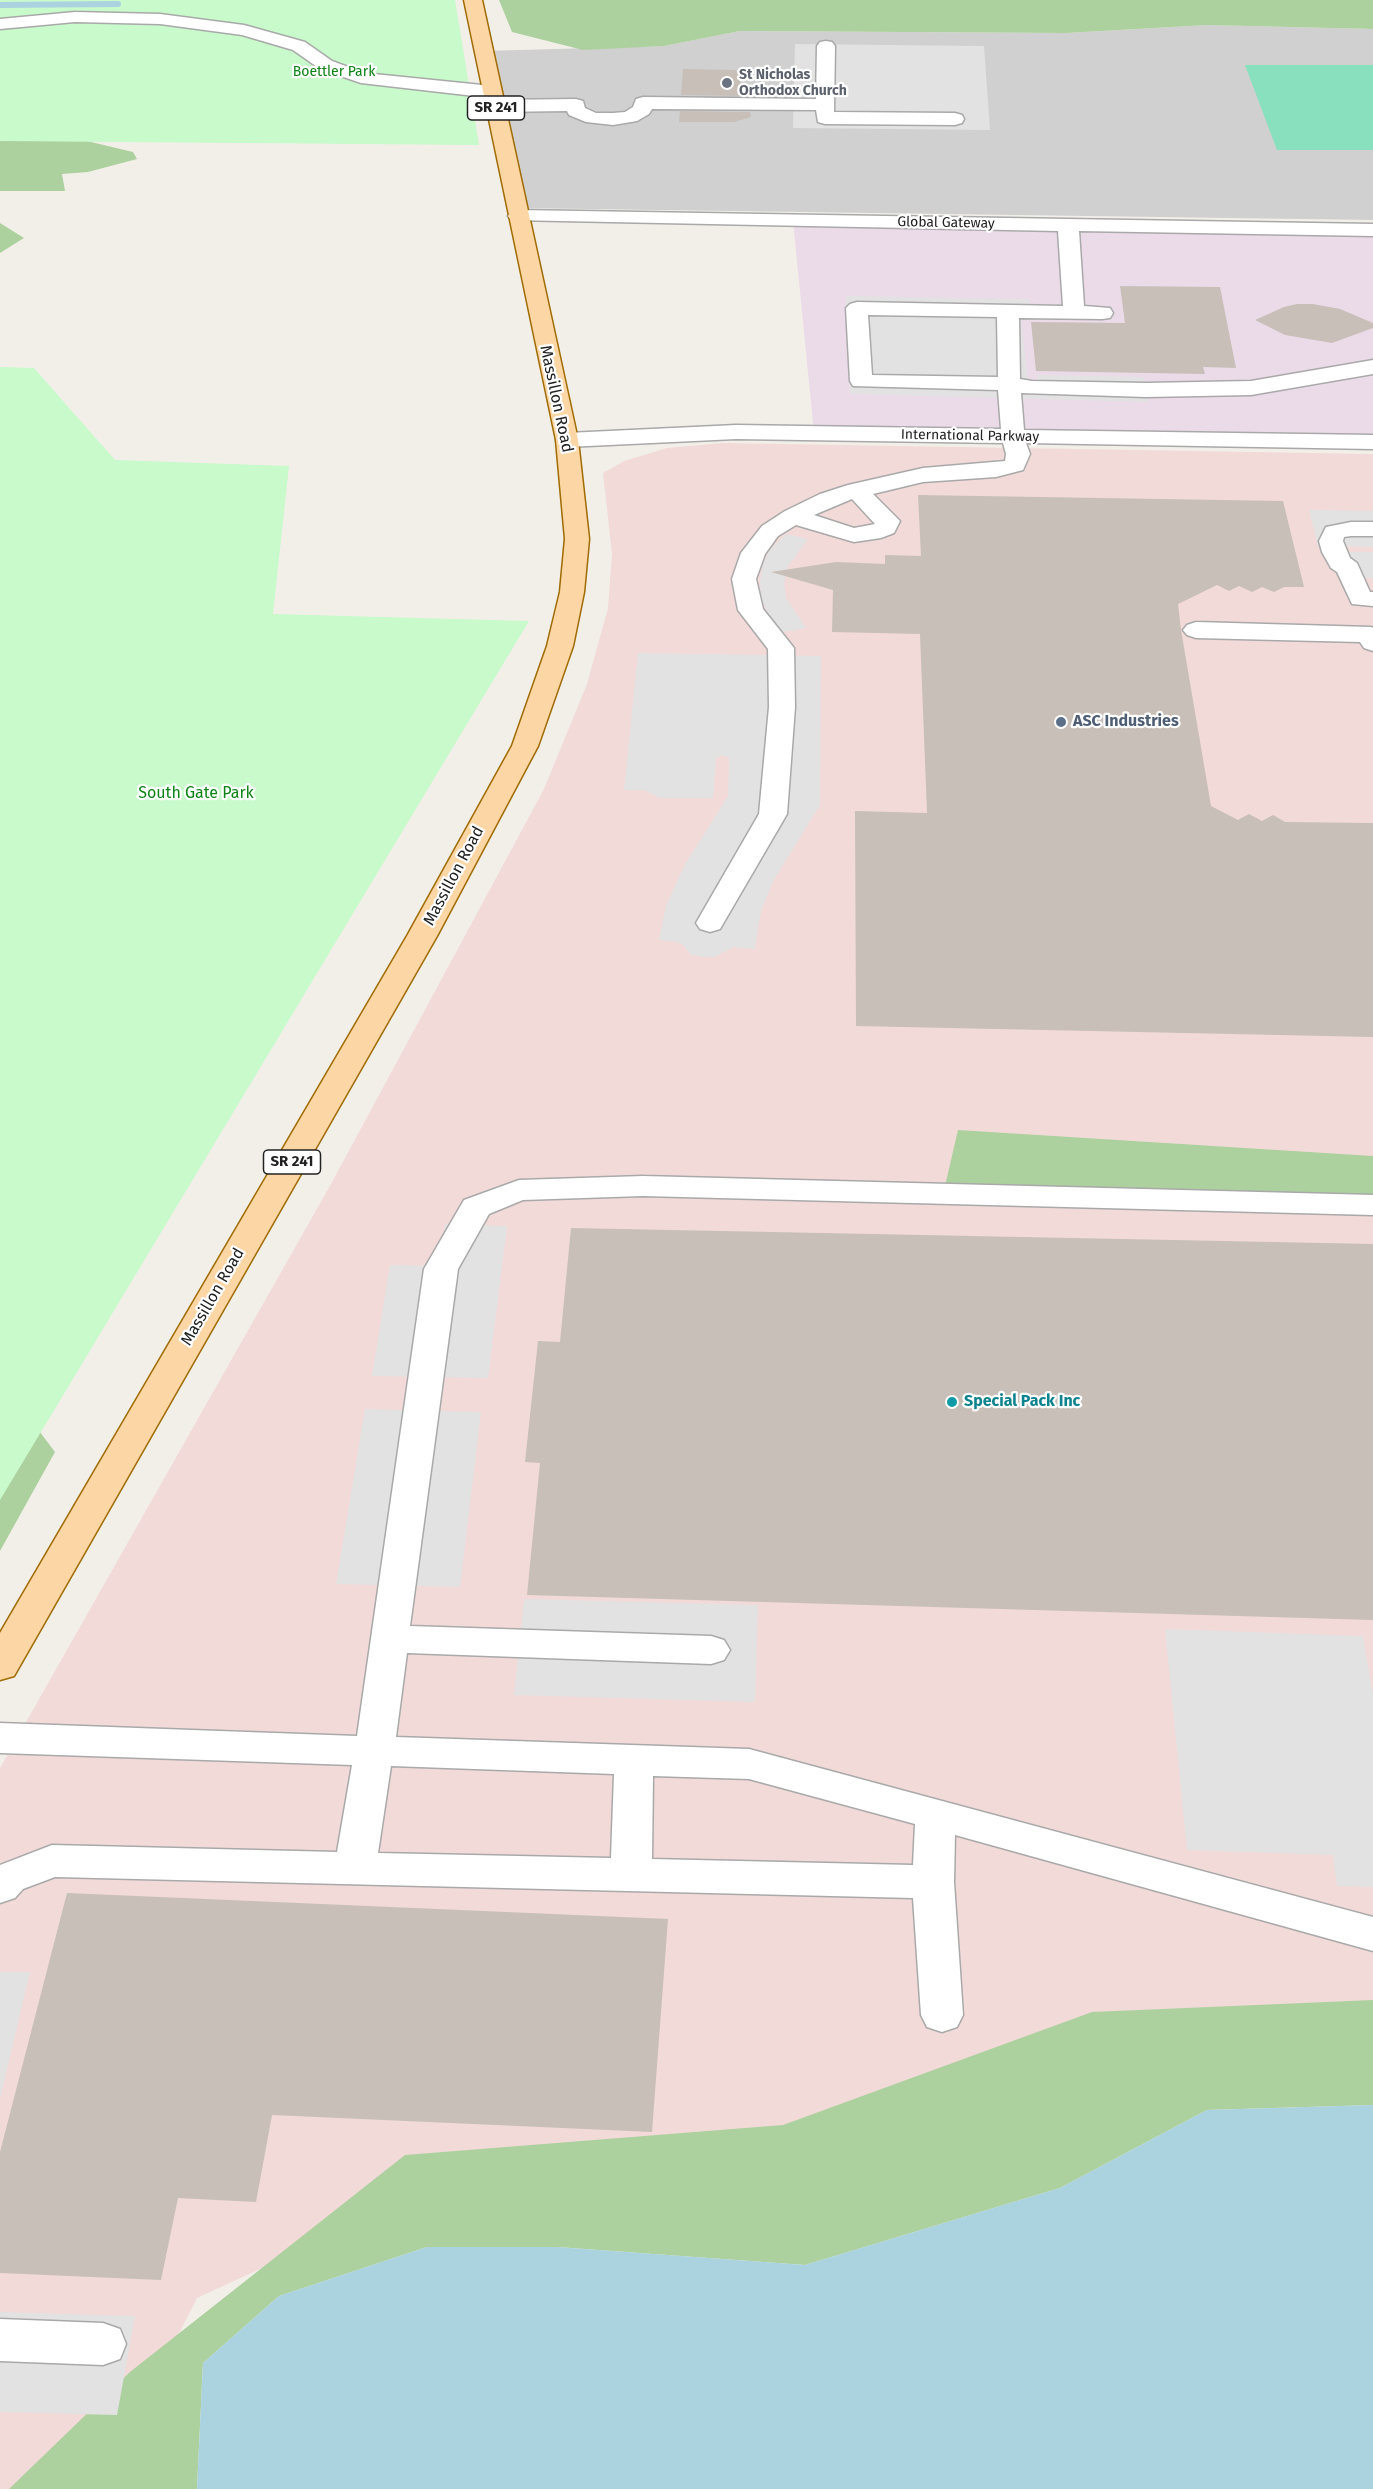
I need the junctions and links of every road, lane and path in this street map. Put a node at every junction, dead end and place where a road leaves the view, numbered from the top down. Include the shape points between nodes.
1 (473, 0) edge
2 (0, 24) edge
3 (826, 46) dead end
4 (492, 91) junction
5 (825, 105) junction
6 (955, 119) dead end
7 (518, 216) junction
8 (1068, 225) junction
9 (1373, 230) edge
10 (1008, 311) junction
11 (1074, 312) junction
12 (1102, 313) dead end
13 (1373, 367) edge
14 (1009, 384) junction
15 (1012, 437) junction
16 (567, 440) junction
17 (1373, 442) edge
18 (856, 490) junction
19 (793, 516) junction
20 (1373, 529) edge
21 (1348, 568) junction
22 (1373, 569) edge
23 (1367, 599) edge
24 (1196, 630) dead end
25 (1372, 638) edge
26 (710, 923) dead end
27 (1373, 1205) edge
28 (389, 1639) junction
29 (711, 1650) dead end
30 (0, 1666) edge
31 (0, 1738) edge
32 (374, 1751) junction
33 (634, 1760) junction
34 (935, 1814) junction
35 (354, 1869) junction
36 (631, 1875) junction
37 (933, 1882) junction
38 (0, 1887) edge
39 (1373, 1934) edge
40 (942, 2015) dead end
41 (0, 2340) edge
42 (103, 2344) dead end

1 - 4 main road, Massillon Road / SR 241
2 - 4 street via 75,17 130,18 244,30 299,46 326,65 361,78
3 - 5 street
4 - 5 street via 576,105 576,111 613,119 630,117 642,110 643,104
4 - 7 main road, Massillon Road / SR 241
5 - 6 street via 825,118
7 - 8 street, Global Gateway
7 - 16 main road, Massillon Road / SR 241
8 - 9 street, Global Gateway
8 - 11 street
10 - 11 street
10 - 14 street
10 - 14 street via 857,308 861,381
11 - 12 street
13 - 14 street via 1251,388 1146,390
14 - 15 street
15 - 16 street, International Parkway via 736,432
15 - 17 street, International Parkway
15 - 18 street via 1018,453 1015,465 923,476
16 - 30 main road, Massillon Road / SR 241 via 577,539 572,592 560,646 525,746 345,1071
18 - 19 street
18 - 19 street via 888,521 886,528 854,535
19 - 26 street via 770,531 753,553 744,579 751,610 781,648 782,707 773,814
20 - 21 street via 1334,532 1334,552
21 - 22 street
21 - 23 street
23 - 25 street
24 - 25 street
27 - 28 street via 643,1186 519,1190 476,1207 441,1269
28 - 29 street
28 - 32 street
31 - 32 street
32 - 33 street
32 - 35 street
33 - 34 street via 749,1764
33 - 36 street
34 - 37 street
34 - 39 street
35 - 36 street
35 - 38 street via 52,1861 9,1878
36 - 37 street
37 - 40 street
41 - 42 street

